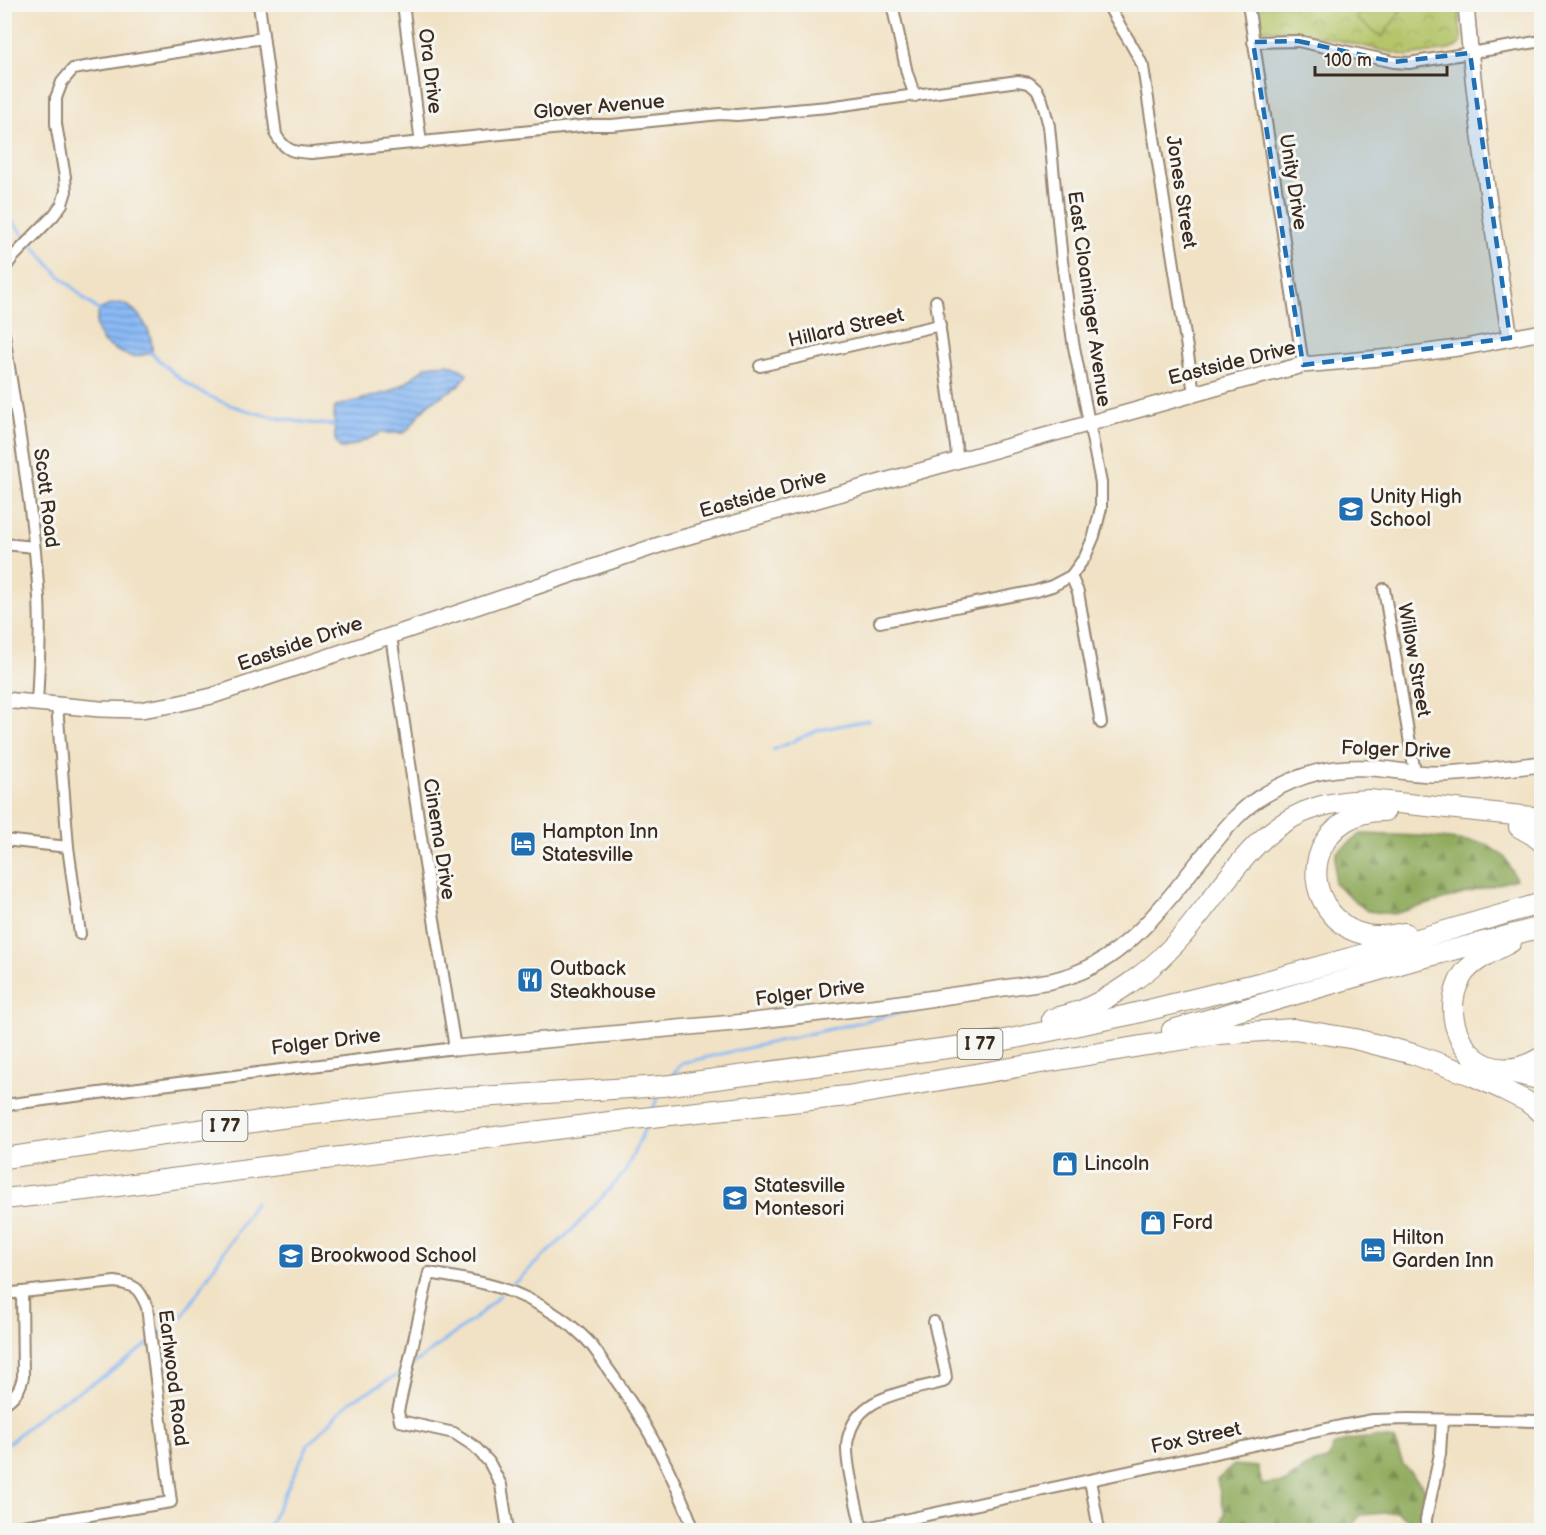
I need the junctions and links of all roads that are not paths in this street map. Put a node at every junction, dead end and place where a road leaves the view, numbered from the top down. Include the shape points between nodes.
1 (259, 4) edge
2 (404, 4) edge
3 (892, 4) edge
4 (1107, 4) edge
5 (1248, 4) edge
6 (1466, 4) edge
7 (263, 38) junction
8 (1542, 41) edge
9 (1253, 42) junction
10 (1470, 53) junction
11 (915, 96) junction
12 (422, 142) junction
13 (4, 269) edge
14 (936, 301) dead end
15 (940, 325) junction
16 (1542, 332) edge
17 (4, 334) edge
18 (1510, 338) junction
19 (1303, 365) junction
20 (760, 366) dead end
21 (1194, 393) junction
22 (1088, 423) junction
23 (958, 461) junction
24 (4, 544) edge
25 (34, 547) junction
26 (1071, 576) junction
27 (1384, 589) dead end
28 (880, 622) dead end
29 (391, 636) junction
30 (4, 700) edge
31 (37, 703) junction
32 (57, 705) junction
33 (1101, 723) dead end
34 (1542, 764) edge
35 (1415, 773) junction
36 (1532, 817) edge
37 (1542, 827) edge
38 (4, 840) edge
39 (1542, 842) edge
40 (68, 847) junction
41 (1537, 904) edge
42 (1502, 915) junction
43 (1538, 928) edge
44 (80, 934) dead end
45 (454, 1048) junction
46 (1542, 1057) edge
47 (1062, 1059) junction
48 (796, 1068) junction
49 (1497, 1068) junction
50 (1542, 1080) edge
51 (1504, 1090) junction
52 (1542, 1093) edge
53 (4, 1105) edge
54 (1542, 1113) edge
55 (4, 1158) edge
56 (4, 1199) edge
57 (22, 1292) junction
58 (4, 1294) edge
59 (934, 1322) dead end
60 (4, 1404) edge
61 (1442, 1420) junction
62 (1542, 1421) edge
63 (1090, 1480) junction
64 (4, 1529) edge
65 (508, 1530) edge
66 (694, 1530) edge
67 (862, 1530) edge
68 (1099, 1530) edge
69 (1426, 1530) edge

1 - 7 street
2 - 12 street, Ora Drive
3 - 11 street
4 - 21 street, Jones Street via 1143,67
5 - 9 street, Unity Drive
6 - 10 street
7 - 12 street, Glover Avenue via 276,135 288,149 312,153
7 - 13 street via 73,69 56,98 66,190 62,204
8 - 10 street
9 - 10 street via 1298,40 1409,63
9 - 19 street, Unity Drive
10 - 18 street
11 - 12 street, Glover Avenue
11 - 22 street, East Cloaninger Avenue via 1018,81 1037,90 1048,126 1062,261
14 - 15 street
15 - 20 street, Hillard Street
15 - 23 street
16 - 18 street, Eastside Drive
17 - 25 street, Scott Road
18 - 19 street, Eastside Drive via 1465,347
19 - 21 street, Eastside Drive
21 - 22 street, Eastside Drive
22 - 23 street, Eastside Drive
22 - 26 street, East Cloaninger Avenue via 1101,483 1101,508 1085,557
23 - 29 street, Eastside Drive via 668,542
24 - 25 street
25 - 31 street, Scott Road via 40,651
26 - 28 street via 1036,591
26 - 33 street via 1078,592
27 - 35 street, Willow Street
29 - 32 street, Eastside Drive via 212,696 176,704 121,711
29 - 45 street, Cinema Drive
30 - 31 street, Eastside Drive
31 - 32 street, Eastside Drive
32 - 40 street
34 - 35 street, Folger Drive
35 - 45 street, Folger Drive via 1335,768 1312,773 1266,794 1233,820 1156,914 1124,945 1069,976 1021,986 746,1022
36 - 37 highway
36 - 39 highway via 1533,835
36 - 42 highway via 1371,811 1342,822 1318,855 1320,895 1330,913 1363,934 1383,936 1443,928
36 - 48 highway via 1369,800 1313,808 1265,836 1164,955 1127,985 1086,1009 1025,1027
38 - 40 street
40 - 44 street
41 - 42 highway, I 77
42 - 48 highway, I 77 via 1260,983 1128,1015 1000,1041
43 - 47 highway, I 77
43 - 49 highway via 1479,960 1463,974 1454,994 1453,1016 1467,1052 1481,1063
45 - 53 street, Folger Drive
46 - 49 highway via 1518,1067
47 - 51 highway via 1219,1034 1294,1029 1413,1054
47 - 56 highway, I 77 via 847,1096 642,1118
48 - 55 highway, I 77 via 663,1086 446,1100 299,1115
49 - 50 highway
51 - 52 highway
51 - 54 highway
57 - 58 street, Earlwood Road
57 - 60 street via 23,1377 20,1389
57 - 64 street, Earlwood Road via 115,1282 130,1284 141,1293 147,1307 171,1502
59 - 67 street via 946,1378 868,1406 855,1421 848,1439 848,1459
61 - 62 street, Fox Street
61 - 63 street, Fox Street via 1373,1420
61 - 69 street
63 - 67 street, Fox Street
63 - 68 street
65 - 66 street via 501,1485 489,1462 474,1446 454,1433 400,1421 398,1411 429,1273 491,1284 527,1298 587,1340 658,1448

